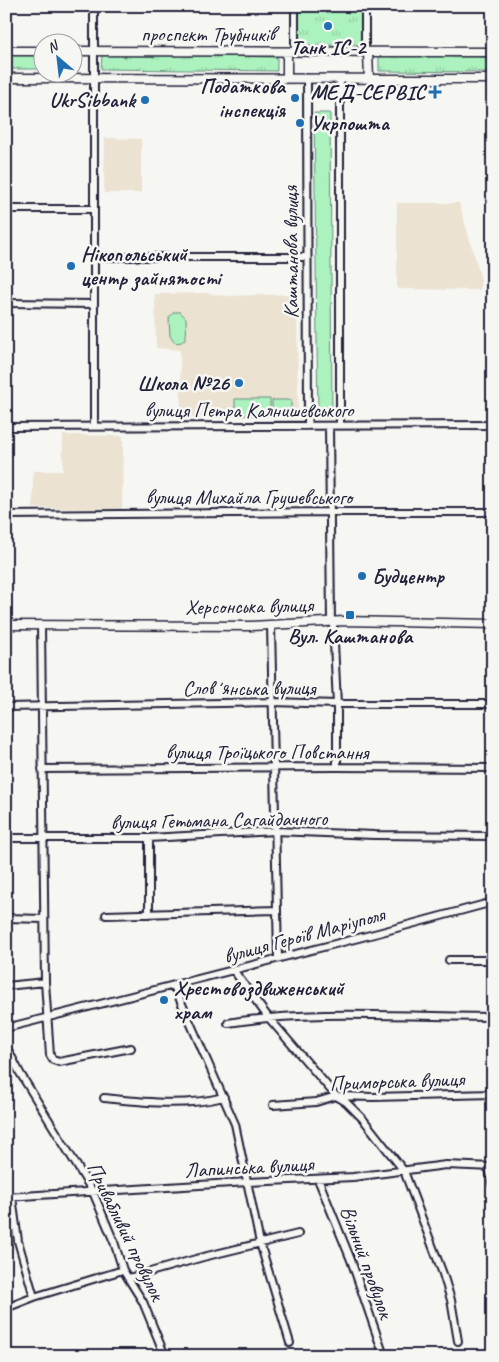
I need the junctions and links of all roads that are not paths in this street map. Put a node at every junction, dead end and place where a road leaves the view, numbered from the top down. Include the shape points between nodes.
1 (94, 6) edge
2 (295, 6) edge
3 (365, 6) edge
4 (6, 51) edge
5 (32, 51) edge
6 (82, 51) edge
7 (94, 51) junction
8 (291, 52) junction
9 (367, 52) junction
10 (493, 52) edge
11 (6, 78) edge
12 (94, 78) junction
13 (287, 78) junction
14 (307, 78) junction
15 (340, 78) junction
16 (369, 78) junction
17 (493, 78) edge
18 (6, 209) edge
19 (94, 209) junction
20 (94, 257) junction
21 (307, 257) junction
22 (6, 303) edge
23 (94, 304) junction
24 (340, 425) junction
25 (493, 425) edge
26 (94, 426) junction
27 (308, 426) junction
28 (329, 426) junction
29 (6, 427) edge
30 (330, 512) junction
31 (493, 512) edge
32 (6, 515) edge
33 (332, 622) junction
34 (493, 624) edge
35 (6, 625) edge
36 (41, 625) junction
37 (271, 625) junction
38 (272, 702) junction
39 (338, 704) junction
40 (493, 704) edge
41 (6, 707) edge
42 (41, 707) junction
43 (337, 767) junction
44 (276, 768) junction
45 (493, 768) edge
46 (42, 769) junction
47 (275, 831) junction
48 (493, 836) edge
49 (6, 838) edge
50 (43, 838) junction
51 (149, 838) junction
52 (493, 902) edge
53 (276, 910) junction
54 (149, 914) junction
55 (106, 915) dead end
56 (6, 918) edge
57 (44, 919) junction
58 (278, 958) junction
59 (449, 960) dead end
60 (493, 960) edge
61 (234, 970) junction
62 (45, 982) junction
63 (6, 986) edge
64 (174, 986) junction
65 (47, 1017) junction
66 (268, 1017) junction
67 (493, 1018) edge
68 (228, 1023) dead end
69 (6, 1028) edge
70 (6, 1046) edge
71 (131, 1048) dead end
72 (493, 1094) edge
73 (336, 1096) junction
74 (224, 1097) junction
75 (104, 1098) dead end
76 (273, 1105) dead end
77 (491, 1167) edge
78 (404, 1171) junction
79 (318, 1179) junction
80 (248, 1182) junction
81 (493, 1187) edge
82 (93, 1192) junction
83 (9, 1197) edge
84 (298, 1234) dead end
85 (260, 1243) junction
86 (123, 1270) junction
87 (129, 1278) junction
88 (34, 1297) junction
89 (6, 1308) edge
90 (458, 1341) dead end
91 (290, 1344) dead end
92 (165, 1356) edge
93 (384, 1356) edge

1 - 7 street
2 - 8 street
3 - 9 street
4 - 5 main road
6 - 7 main road, проспект Трубників
7 - 8 main road, проспект Трубників
7 - 12 street
8 - 9 main road, проспект Трубників
8 - 13 main road
9 - 10 main road, проспект Трубників
9 - 16 main road
11 - 12 main road
12 - 13 main road
12 - 19 street
13 - 14 main road
14 - 15 main road
14 - 21 street, Каштанова вулиця
15 - 16 main road
15 - 24 street
16 - 17 main road
18 - 19 street
19 - 20 street
20 - 21 street
20 - 23 street
21 - 27 street, Каштанова вулиця
22 - 23 street
23 - 26 street
24 - 25 street, вулиця Петра Калнишевського
24 - 28 street, вулиця Петра Калнишевського
26 - 27 street, вулиця Петра Калнишевського
26 - 29 street, вулиця Петра Калнишевського
27 - 28 street, вулиця Петра Калнишевського
28 - 30 street
30 - 31 street, вулиця Михайла Грушевського
30 - 32 street, вулиця Михайла Грушевського
30 - 33 street
33 - 34 main road, Херсонська вулиця
33 - 37 main road, Херсонська вулиця
33 - 39 street
35 - 36 main road, Херсонська вулиця
36 - 37 main road, Херсонська вулиця
36 - 42 street
37 - 38 street
38 - 39 street, Словʼянська вулиця
38 - 42 street, Словʼянська вулиця
38 - 44 street
39 - 40 street, Словʼянська вулиця
39 - 43 street
41 - 42 street, Словʼянська вулиця
42 - 46 street
43 - 44 street, вулиця Троїцького Повстання
43 - 45 street, вулиця Троїцького Повстання
44 - 46 street, вулиця Троїцького Повстання
44 - 47 street
46 - 50 street
47 - 48 street, вулиця Гетьмана Сагайдачного
47 - 51 street, вулиця Гетьмана Сагайдачного
47 - 53 street
49 - 50 street, вулиця Гетьмана Сагайдачного
50 - 51 street, вулиця Гетьмана Сагайдачного
50 - 57 street
51 - 54 street
52 - 58 street, вулиця Героїв Маріуполя
53 - 54 street
53 - 58 street
54 - 55 street
56 - 57 street
57 - 62 street
58 - 61 street, вулиця Героїв Маріуполя
59 - 60 street
61 - 64 street, вулиця Героїв Маріуполя
61 - 66 street
62 - 63 street
62 - 65 street
64 - 65 street, вулиця Героїв Маріуполя
64 - 74 street
65 - 69 street, вулиця Героїв Маріуполя
65 - 71 street via 53,1060 59,1062
66 - 67 street
66 - 68 street
66 - 73 street
70 - 82 street, Привабливий провулок
72 - 73 street, Приморська вулиця
73 - 76 street, Приморська вулиця via 316,1102
73 - 78 street via 363,1119
74 - 75 street via 207,1102 174,1104
74 - 80 street via 235,1124
77 - 78 street, Лапинська вулиця via 446,1165
77 - 81 street
78 - 79 street, Лапинська вулиця
78 - 90 street via 443,1274
79 - 80 street, Лапинська вулиця
79 - 93 street, Вільний провулок via 352,1260
80 - 82 street, Лапинська вулиця
80 - 85 street
82 - 83 street, Лапинська вулиця
82 - 86 street, Привабливий провулок
83 - 88 street
84 - 85 street
85 - 87 street
85 - 91 street
86 - 87 street, Привабливий провулок
86 - 88 street
87 - 92 street, Привабливий провулок via 149,1315
88 - 89 street

